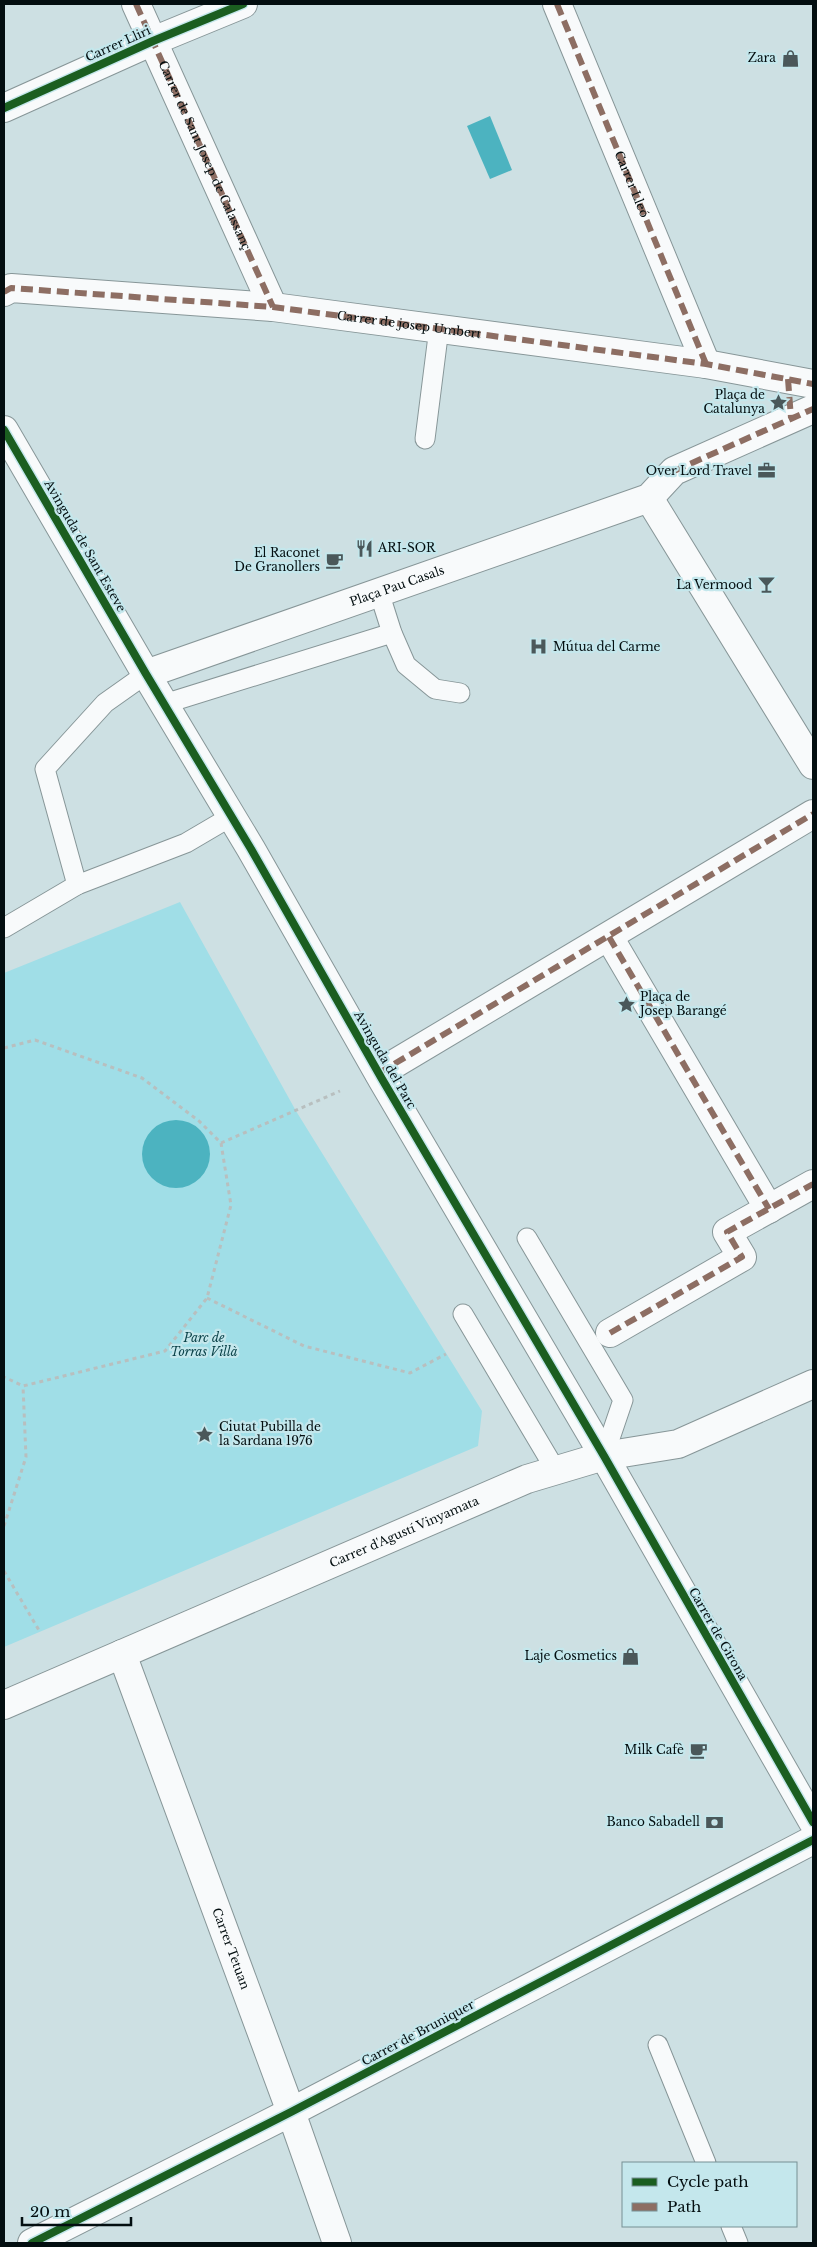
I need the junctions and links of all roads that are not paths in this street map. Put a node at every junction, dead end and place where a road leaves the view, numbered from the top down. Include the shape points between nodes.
1 (136, 4) edge
2 (242, 4) edge
3 (558, 4) edge
4 (152, 41) junction
5 (4, 108) edge
6 (4, 292) edge
7 (273, 307) junction
8 (439, 328) junction
9 (706, 364) junction
10 (801, 382) edge
11 (802, 414) edge
12 (4, 430) edge
13 (425, 439) dead end
14 (649, 498) junction
15 (379, 592) junction
16 (392, 633) junction
17 (146, 674) junction
18 (460, 693) dead end
19 (164, 704) junction
20 (813, 765) edge
21 (813, 814) edge
22 (232, 816) junction
23 (78, 885) junction
24 (4, 928) edge
25 (608, 937) junction
26 (379, 1073) junction
27 (813, 1184) edge
28 (769, 1208) junction
29 (528, 1238) dead end
30 (463, 1314) dead end
31 (610, 1333) dead end
32 (813, 1384) edge
33 (604, 1456) junction
34 (555, 1469) junction
35 (122, 1654) junction
36 (4, 1705) edge
37 (813, 1822) edge
38 (813, 1840) edge
39 (658, 2045) dead end
40 (291, 2112) junction
41 (706, 2162) edge
42 (731, 2227) edge
43 (32, 2243) edge
44 (337, 2243) edge
45 (738, 2243) edge

1 - 4 street, Carrer de Sant Josep de Calassanç
2 - 4 street, Carrer Lliri
3 - 9 street, Carrer Lleó
4 - 5 street, Carrer Lliri
4 - 7 street, Carrer de Sant Josep de Calassanç
6 - 7 street, Carrer de josep Umbert via 11,288
7 - 8 street, Carrer de josep Umbert
8 - 9 street, Carrer de josep Umbert
8 - 13 lane
9 - 10 street, Carrer de josep Umbert
10 - 11 street
11 - 14 street, Plaça Pau Casals via 674,471
12 - 17 street, Avinguda de Sant Esteve
14 - 15 street, Plaça Pau Casals
14 - 20 street
15 - 16 lane
15 - 17 street, Plaça Pau Casals
16 - 18 lane via 406,665 435,689
16 - 19 lane
17 - 19 street, Avinguda del Parc
17 - 23 lane via 105,703 45,769
19 - 22 street, Avinguda del Parc
21 - 25 street
22 - 23 lane via 186,843
22 - 26 street, Avinguda del Parc
23 - 24 lane
25 - 26 street
25 - 28 street
26 - 33 street, Avinguda del Parc
27 - 28 street
28 - 31 street via 727,1232 742,1257
29 - 33 lane via 623,1400
30 - 34 lane
32 - 33 street, Carrer d'Agustí Vinyamata via 678,1444
33 - 34 street, Carrer d'Agustí Vinyamata
33 - 37 street, Carrer de Girona
34 - 35 street, Carrer d'Agustí Vinyamata
35 - 36 street, Carrer d'Agustí Vinyamata
35 - 40 street, Carrer Tetuan
38 - 40 street, Carrer de Bruniquer
39 - 41 lane
40 - 43 street, Carrer de Bruniquer
40 - 44 street, Carrer Tetuan
42 - 45 lane

